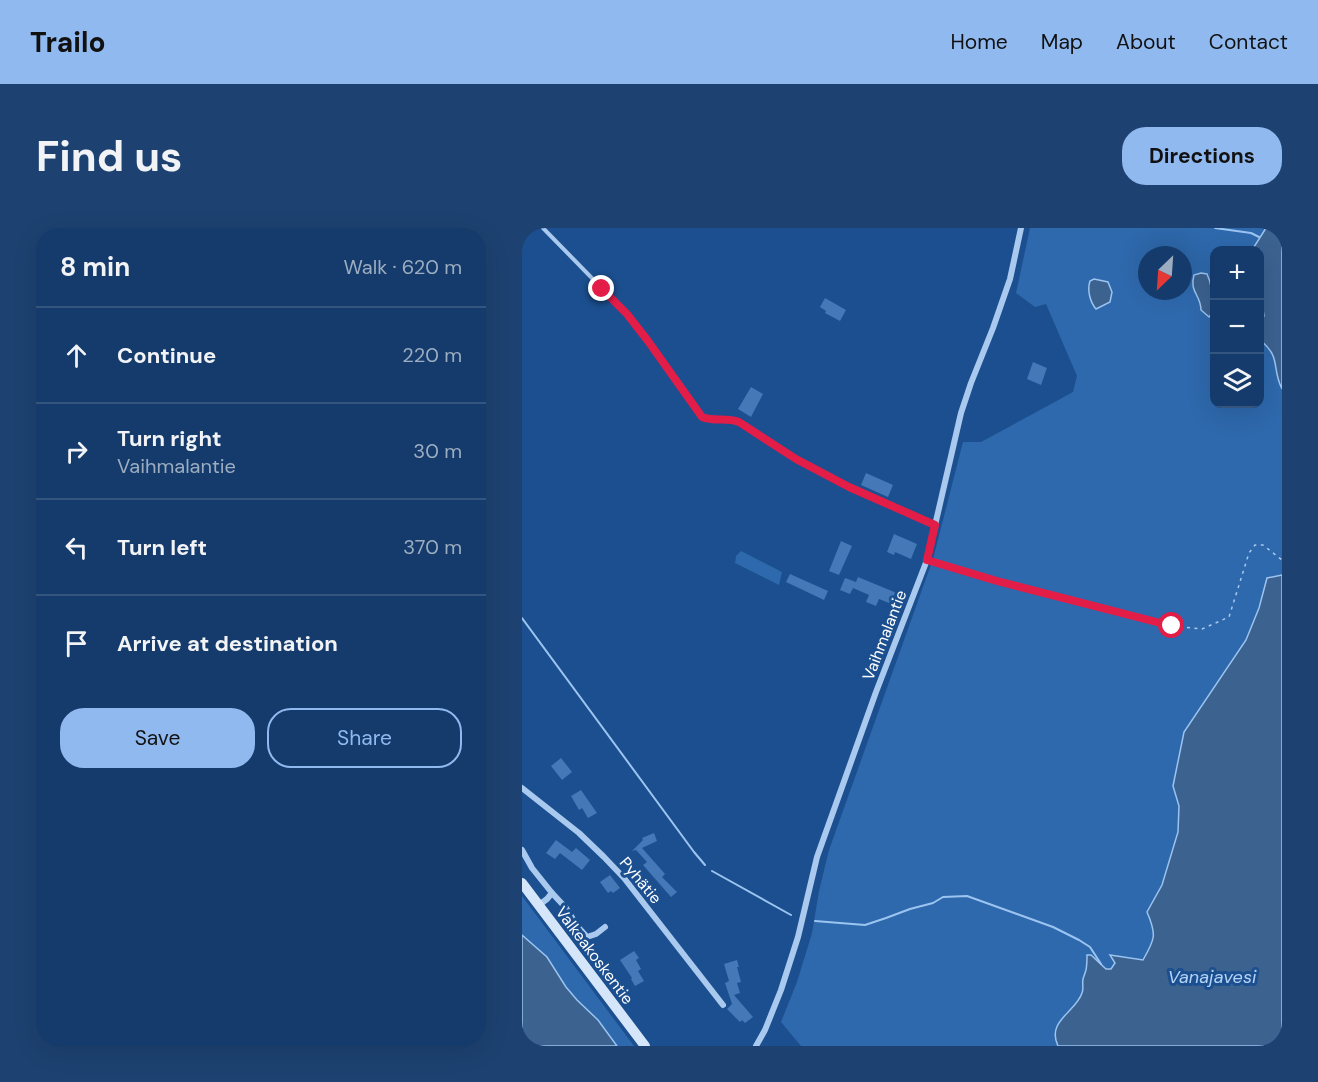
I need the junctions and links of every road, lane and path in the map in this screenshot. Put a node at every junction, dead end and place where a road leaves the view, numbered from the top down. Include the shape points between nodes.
1 (543, 228) edge
2 (1021, 228) edge
3 (935, 525) junction
4 (927, 560) junction
5 (1282, 560) edge
6 (522, 788) edge
7 (522, 850) edge
8 (522, 883) edge
9 (552, 893) junction
10 (539, 905) junction
11 (605, 927) dead end
12 (723, 1005) dead end
13 (645, 1046) edge
14 (756, 1046) edge

1 - 3 lane via 627,314 702,417 739,422 849,487
2 - 3 street, Vaihmalantie via 1010,279 961,413
3 - 4 street, Vaihmalantie
4 - 5 path via 1172,626 1202,629 1229,618 1255,545 1263,545
4 - 14 street, Vaihmalantie via 817,857 781,990
6 - 12 street, Pyhätie via 599,851
7 - 9 street
8 - 10 street, Valkeakoskentie
9 - 10 street
9 - 11 street via 587,937
10 - 13 street, Valkeakoskentie

